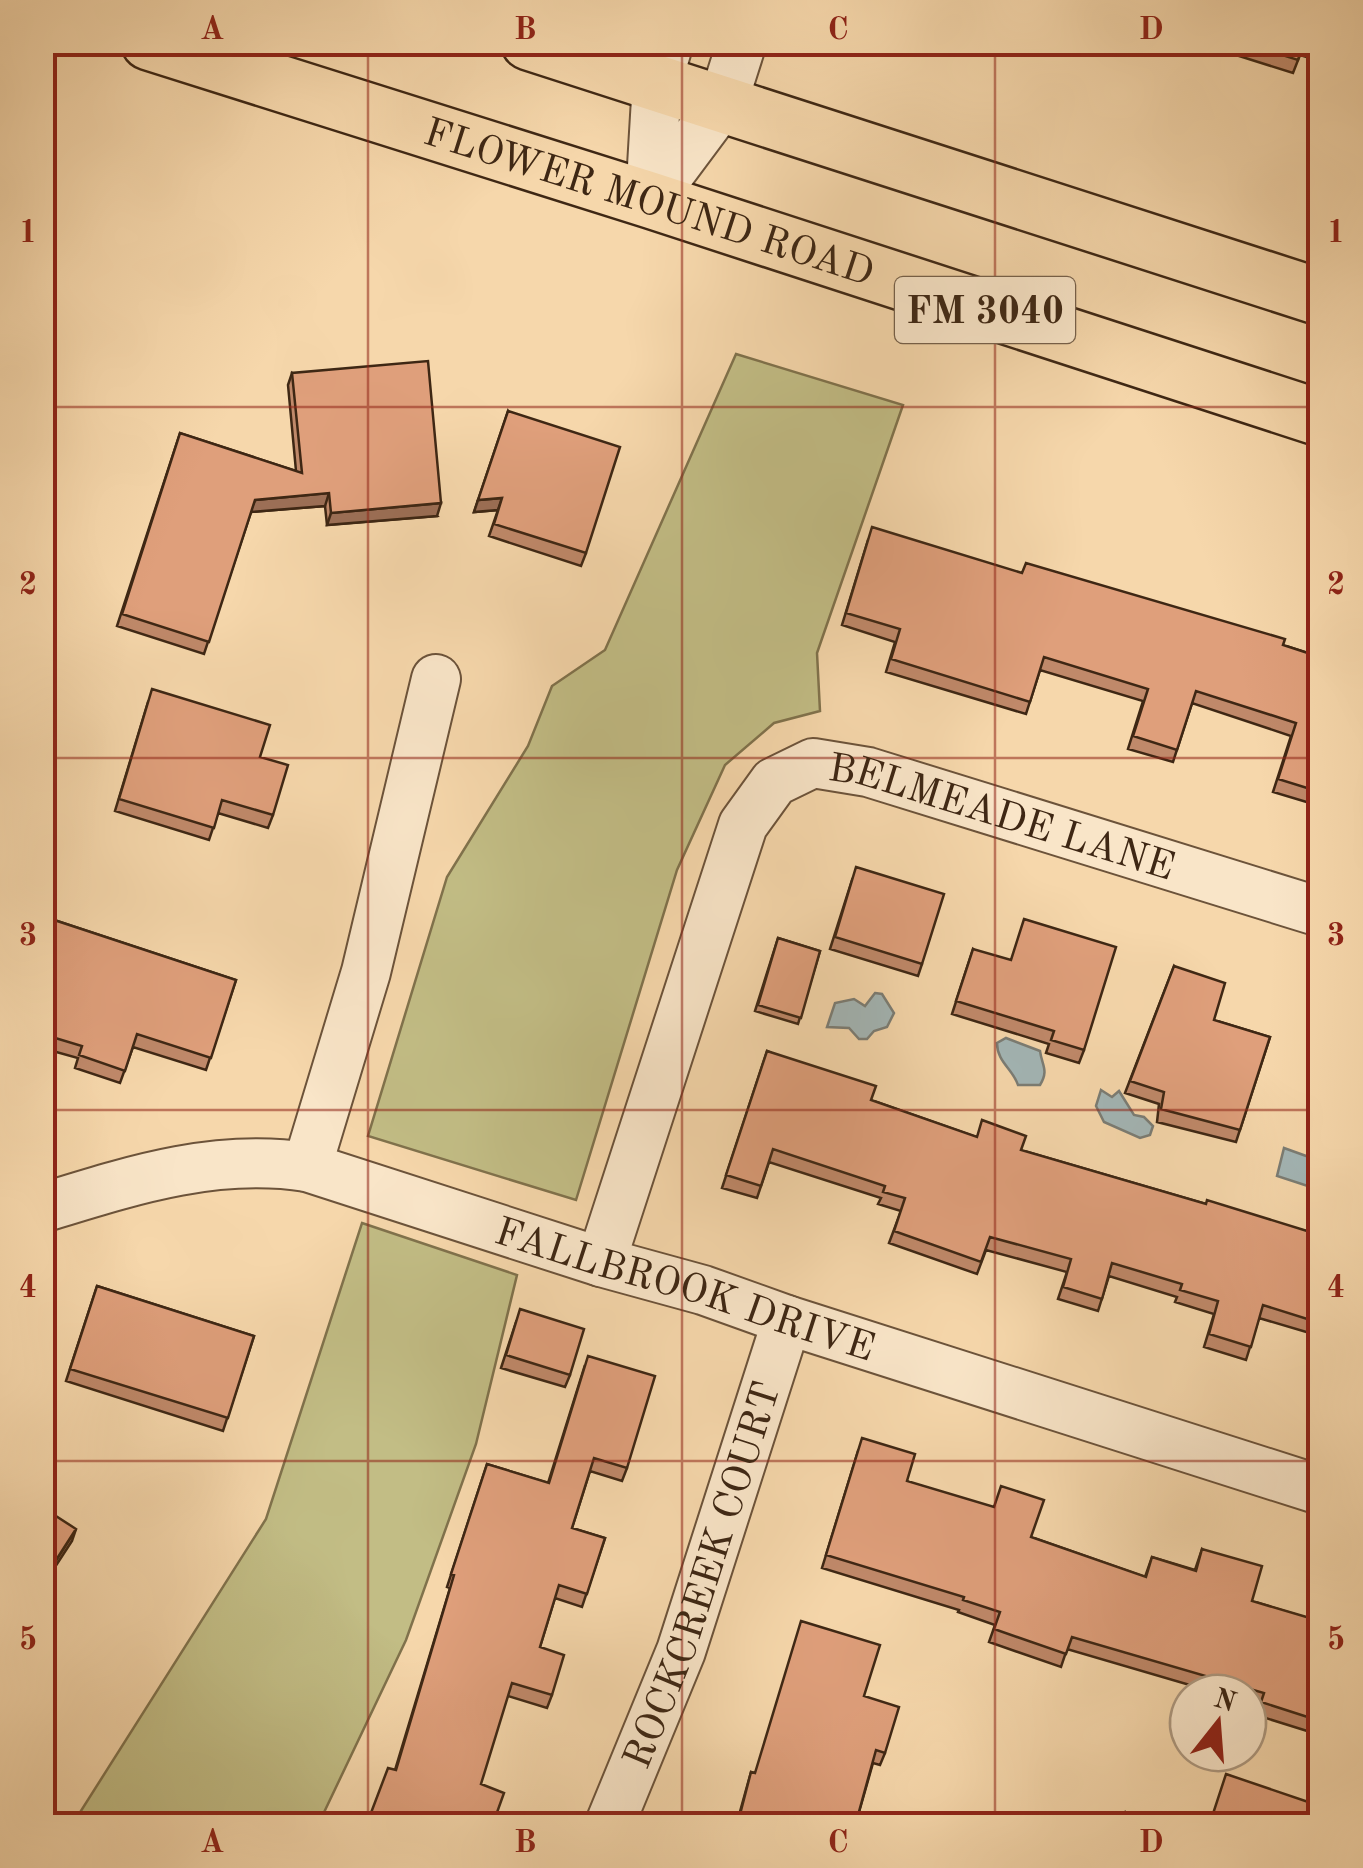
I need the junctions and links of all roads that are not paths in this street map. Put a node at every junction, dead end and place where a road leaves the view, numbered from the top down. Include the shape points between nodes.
1 (149, 42) edge
2 (529, 42) edge
3 (742, 42) edge
4 (663, 62) edge
5 (723, 102) junction
6 (650, 200) junction
7 (1320, 297) edge
8 (1320, 418) edge
9 (436, 678) dead end
10 (1320, 912) edge
11 (307, 1166) junction
12 (42, 1208) edge
13 (601, 1262) junction
14 (787, 1320) junction
15 (1320, 1490) edge
16 (609, 1826) edge

1 - 6 main road, FLOWER MOUND ROAD / FM 3040
2 - 4 main road, FM 3040
3 - 5 street
4 - 5 main road, FM 3040
4 - 6 street
5 - 6 street
5 - 7 main road, FM 3040
6 - 8 main road, FLOWER MOUND ROAD / FM 3040
9 - 11 street via 366,972
10 - 13 street, BELMEADE LANE via 868,772 813,763 774,782 742,825
11 - 12 street, FALLBROOK DRIVE via 271,1161 160,1173
11 - 13 street, FALLBROOK DRIVE
13 - 14 street, FALLBROOK DRIVE
14 - 15 street, FALLBROOK DRIVE
14 - 16 street, ROCKCREEK COURT via 682,1650

